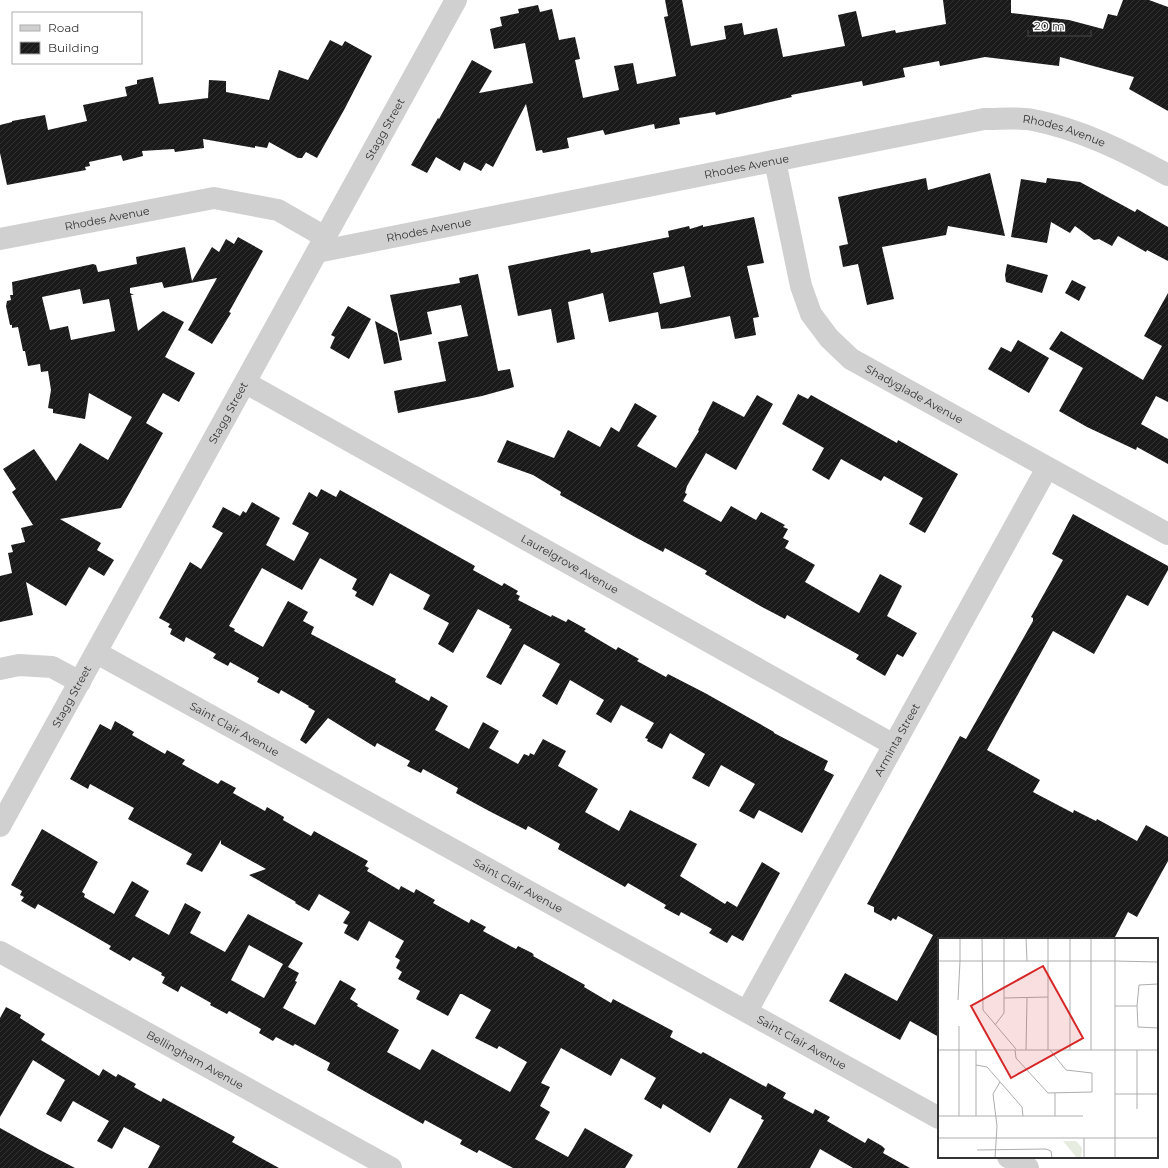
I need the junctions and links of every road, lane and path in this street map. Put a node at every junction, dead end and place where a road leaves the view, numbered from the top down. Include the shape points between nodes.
1 (456, 0) edge
2 (775, 161) junction
3 (1168, 175) edge
4 (0, 239) edge
5 (321, 244) junction
6 (246, 383) junction
7 (1047, 468) junction
8 (1168, 534) edge
9 (97, 653) junction
10 (0, 669) edge
11 (80, 682) junction
12 (894, 745) junction
13 (0, 826) edge
14 (0, 952) edge
15 (747, 1011) junction
16 (938, 1117) edge
17 (1010, 1158) edge
18 (391, 1168) edge
19 (1028, 1168) edge

1 - 5 street, Stagg Street
2 - 3 street, Rhodes Avenue via 984,119 1032,120 1094,140
2 - 5 street, Rhodes Avenue
2 - 7 street, Shadyglade Avenue via 801,286 811,314 829,338 851,359
4 - 5 street, Rhodes Avenue via 214,198 278,210
5 - 6 street, Stagg Street
6 - 9 street, Stagg Street
6 - 12 street, Laurelgrove Avenue
7 - 8 street, Shadyglade Avenue
7 - 12 street, Arminta Street
9 - 11 street, Stagg Street
9 - 15 street, Saint Clair Avenue
10 - 11 street via 19,665 52,666
11 - 13 street, Stagg Street
12 - 15 street, Arminta Street
14 - 18 street, Bellingham Avenue
15 - 16 street, Saint Clair Avenue
17 - 19 street

